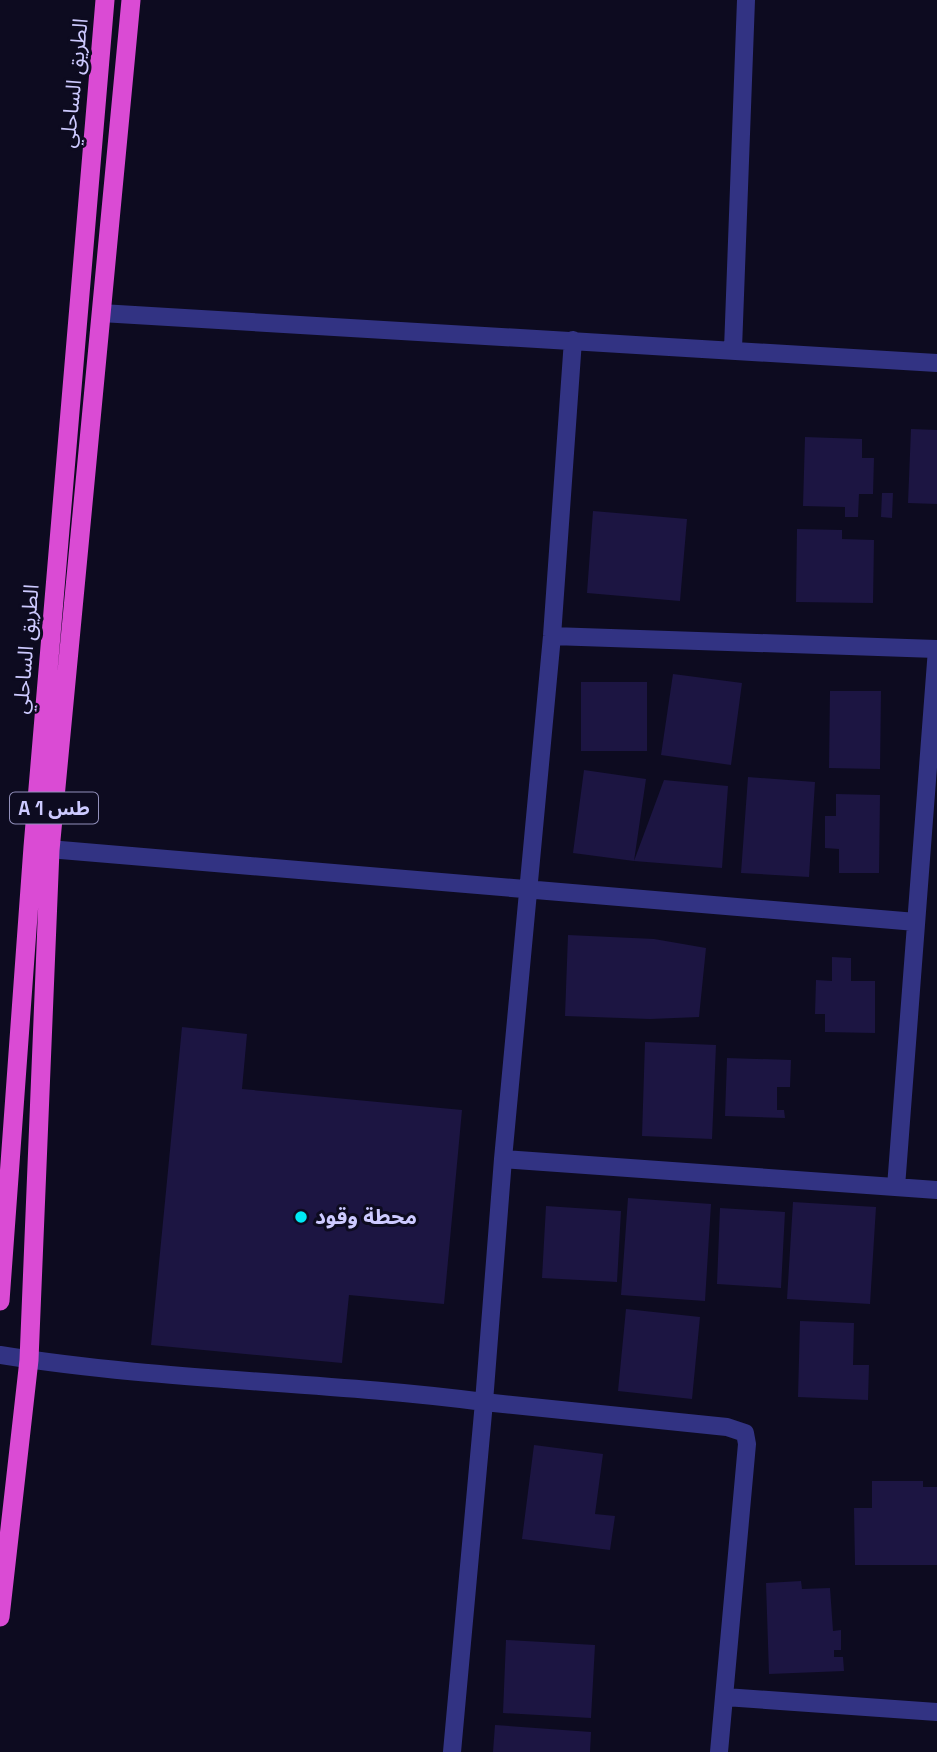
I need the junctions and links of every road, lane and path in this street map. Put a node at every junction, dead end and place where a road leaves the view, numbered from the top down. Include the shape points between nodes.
1 (105, 0) edge
2 (131, 0) edge
3 (746, 0) edge
4 (100, 313) junction
5 (573, 340) junction
6 (733, 349) junction
7 (937, 363) edge
8 (552, 636) junction
9 (937, 649) edge
10 (42, 849) junction
11 (526, 890) junction
12 (916, 922) junction
13 (503, 1159) junction
14 (896, 1187) junction
15 (937, 1190) edge
16 (0, 1301) edge
17 (0, 1355) edge
18 (29, 1360) junction
19 (484, 1402) junction
20 (0, 1617) edge
21 (725, 1697) junction
22 (937, 1712) edge
23 (452, 1752) edge
24 (719, 1752) edge

1 - 10 highway, الطريق الساحلي / A 1 طس
2 - 4 highway, A 1 طس
3 - 6 street
4 - 5 street
4 - 10 highway, A 1 طس
5 - 6 street
5 - 8 street
6 - 7 street
8 - 9 street
8 - 11 street
9 - 12 street
10 - 11 street
10 - 16 highway, الطريق الساحلي / A 1 طس
10 - 18 highway, A 1 طس
11 - 12 street
11 - 13 street
12 - 14 street
13 - 14 street
13 - 19 street
14 - 15 street
17 - 18 street
18 - 19 street
18 - 20 highway, A 1 طس
19 - 21 street via 727,1427 745,1433
19 - 23 street
21 - 22 street
21 - 24 street

